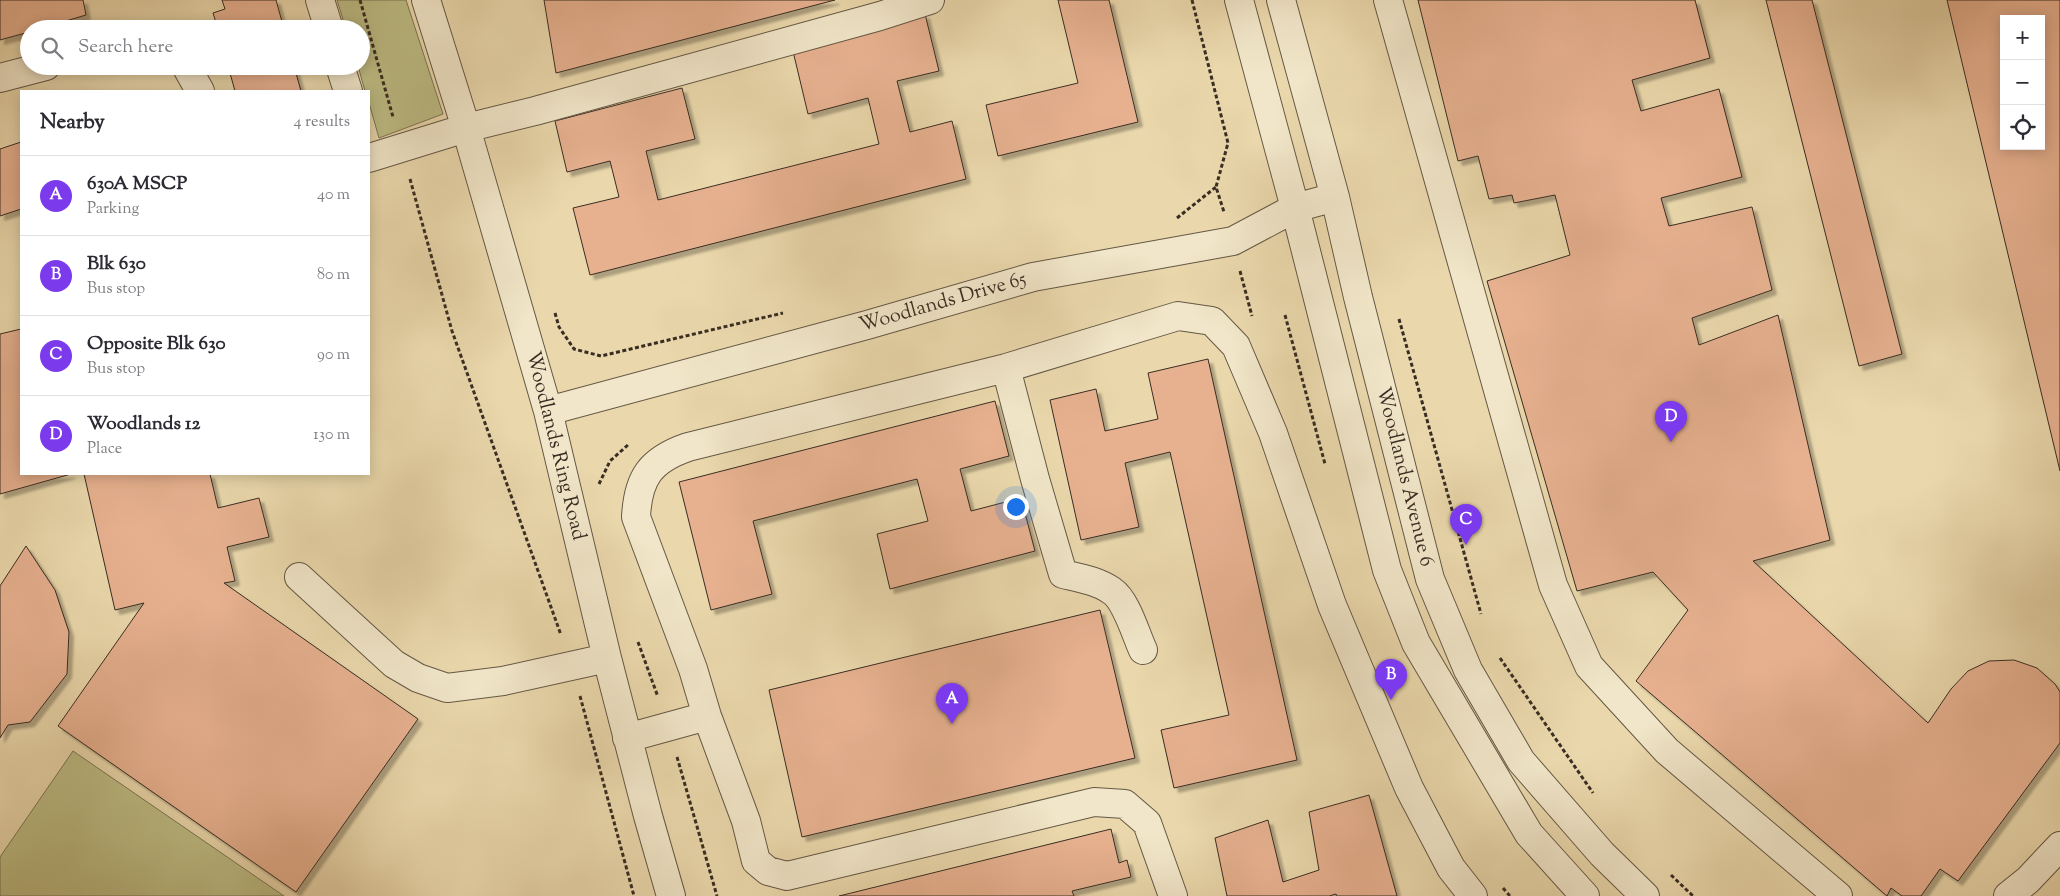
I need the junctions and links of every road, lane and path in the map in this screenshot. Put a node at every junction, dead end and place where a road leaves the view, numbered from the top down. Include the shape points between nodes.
1 (320, 0) edge
2 (360, 0) edge
3 (426, 0) edge
4 (1192, 0) edge
5 (1239, 0) edge
6 (1281, 0) edge
7 (1388, 0) edge
8 (913, 3) edge
9 (326, 20) edge
10 (366, 20) edge
11 (370, 35) edge
12 (20, 73) edge
13 (191, 75) edge
14 (343, 75) edge
15 (0, 78) edge
16 (199, 90) edge
17 (348, 90) edge
18 (466, 128) junction
19 (402, 148) junction
20 (370, 158) edge
21 (1216, 187) dead end
22 (1335, 197) junction
23 (1296, 208) junction
24 (554, 309) dead end
25 (1397, 315) dead end
26 (727, 326) dead end
27 (1006, 368) junction
28 (548, 411) junction
29 (299, 577) dead end
30 (1481, 615) dead end
31 (1143, 650) dead end
32 (1494, 650) dead end
33 (607, 658) junction
34 (572, 666) junction
35 (707, 716) junction
36 (627, 738) junction
37 (1594, 794) dead end
38 (2060, 846) edge
39 (1665, 871) dead end
40 (634, 896) edge
41 (671, 896) edge
42 (1172, 896) edge
43 (1473, 896) edge
44 (1586, 896) edge
45 (1645, 896) edge
46 (1693, 896) edge
47 (1838, 896) edge
48 (2008, 896) edge

1 - 9 street
2 - 10 path
3 - 18 street, Woodlands Ring Road
4 - 21 path via 1228,143
5 - 23 street, Woodlands Avenue 6
6 - 22 street, Woodlands Avenue 6
7 - 47 street via 1553,584 1589,666 1667,751
8 - 18 street via 554,106
11 - 19 path
12 - 15 street
13 - 16 street
14 - 17 street
18 - 19 street
18 - 28 street, Woodlands Ring Road
19 - 20 street
19 - 34 path via 452,331
22 - 23 street, Woodlands Drive 65
22 - 45 street, Woodlands Avenue 6 via 1430,579 1468,670 1521,761 1602,854
23 - 28 street, Woodlands Drive 65 via 1233,241 1033,276 857,328
23 - 44 street, Woodlands Avenue 6 via 1386,570 1416,643 1528,834
24 - 26 path via 560,327 574,349 600,356
25 - 30 path
27 - 31 street via 1063,574 1095,582 1114,592
27 - 35 street via 688,447 668,454 648,472 637,496 636,517 693,669
27 - 43 street via 1178,316 1212,321 1236,346 1273,433 1332,604 1409,788 1451,868
28 - 33 street, Woodlands Ring Road
29 - 34 street via 394,664 418,678 447,688 503,681
32 - 37 path
33 - 34 street
33 - 36 street, Woodlands Ring Road
34 - 40 path
35 - 36 street
35 - 42 street via 746,821 756,861 768,871 787,876 1094,802 1125,804 1147,823
36 - 41 street, Woodlands Ring Road
38 - 48 street
39 - 46 path

